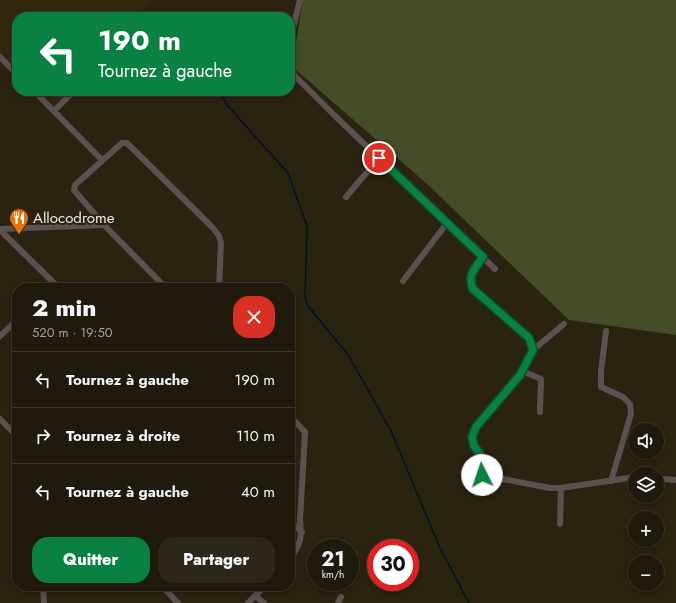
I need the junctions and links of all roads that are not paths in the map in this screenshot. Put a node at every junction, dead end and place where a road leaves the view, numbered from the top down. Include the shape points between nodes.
1 (300, 0) edge
2 (295, 18) edge
3 (0, 57) edge
4 (12, 69) edge
5 (295, 76) edge
6 (39, 96) edge
7 (69, 96) edge
8 (54, 111) junction
9 (379, 158) junction
10 (102, 160) junction
11 (346, 197) dead end
12 (447, 223) junction
13 (104, 225) junction
14 (0, 230) edge
15 (483, 257) junction
16 (496, 269) dead end
17 (403, 281) dead end
18 (52, 283) edge
19 (161, 283) edge
20 (219, 283) edge
21 (564, 324) dead end
22 (12, 325) edge
23 (606, 331) dead end
24 (0, 336) edge
25 (533, 350) junction
26 (522, 371) junction
27 (540, 412) dead end
28 (0, 419) edge
29 (295, 421) edge
30 (12, 431) edge
31 (628, 478) edge
32 (664, 479) edge
33 (676, 480) edge
34 (611, 481) junction
35 (561, 488) junction
36 (560, 524) dead end
37 (295, 526) edge
38 (302, 532) junction
39 (295, 552) edge
40 (43, 591) edge
41 (167, 591) edge
42 (261, 591) edge
43 (256, 596) junction
44 (44, 603) edge
45 (178, 603) edge
46 (248, 603) edge
47 (264, 603) edge

1 - 2 street
3 - 4 street
5 - 9 street
6 - 8 street
7 - 8 street
8 - 10 street
9 - 11 street
9 - 12 street
10 - 13 street via 75,185 74,190
10 - 20 street via 122,143 127,143 213,228 221,243
12 - 15 street
12 - 17 street
13 - 14 street
13 - 19 street
14 - 18 street
15 - 16 street
15 - 25 street via 471,275 473,289 529,338
21 - 25 street
22 - 24 street
23 - 34 street via 601,387 623,397 630,404 631,414
25 - 26 street
26 - 27 street via 541,379
26 - 35 street via 476,427 472,437 483,464 482,475
28 - 30 street
29 - 38 street via 305,432 300,520
31 - 34 street
32 - 33 street
34 - 35 street
35 - 36 street
37 - 38 street
38 - 39 street via 299,547
40 - 44 street
41 - 45 street
42 - 43 street
43 - 46 street
43 - 47 street

